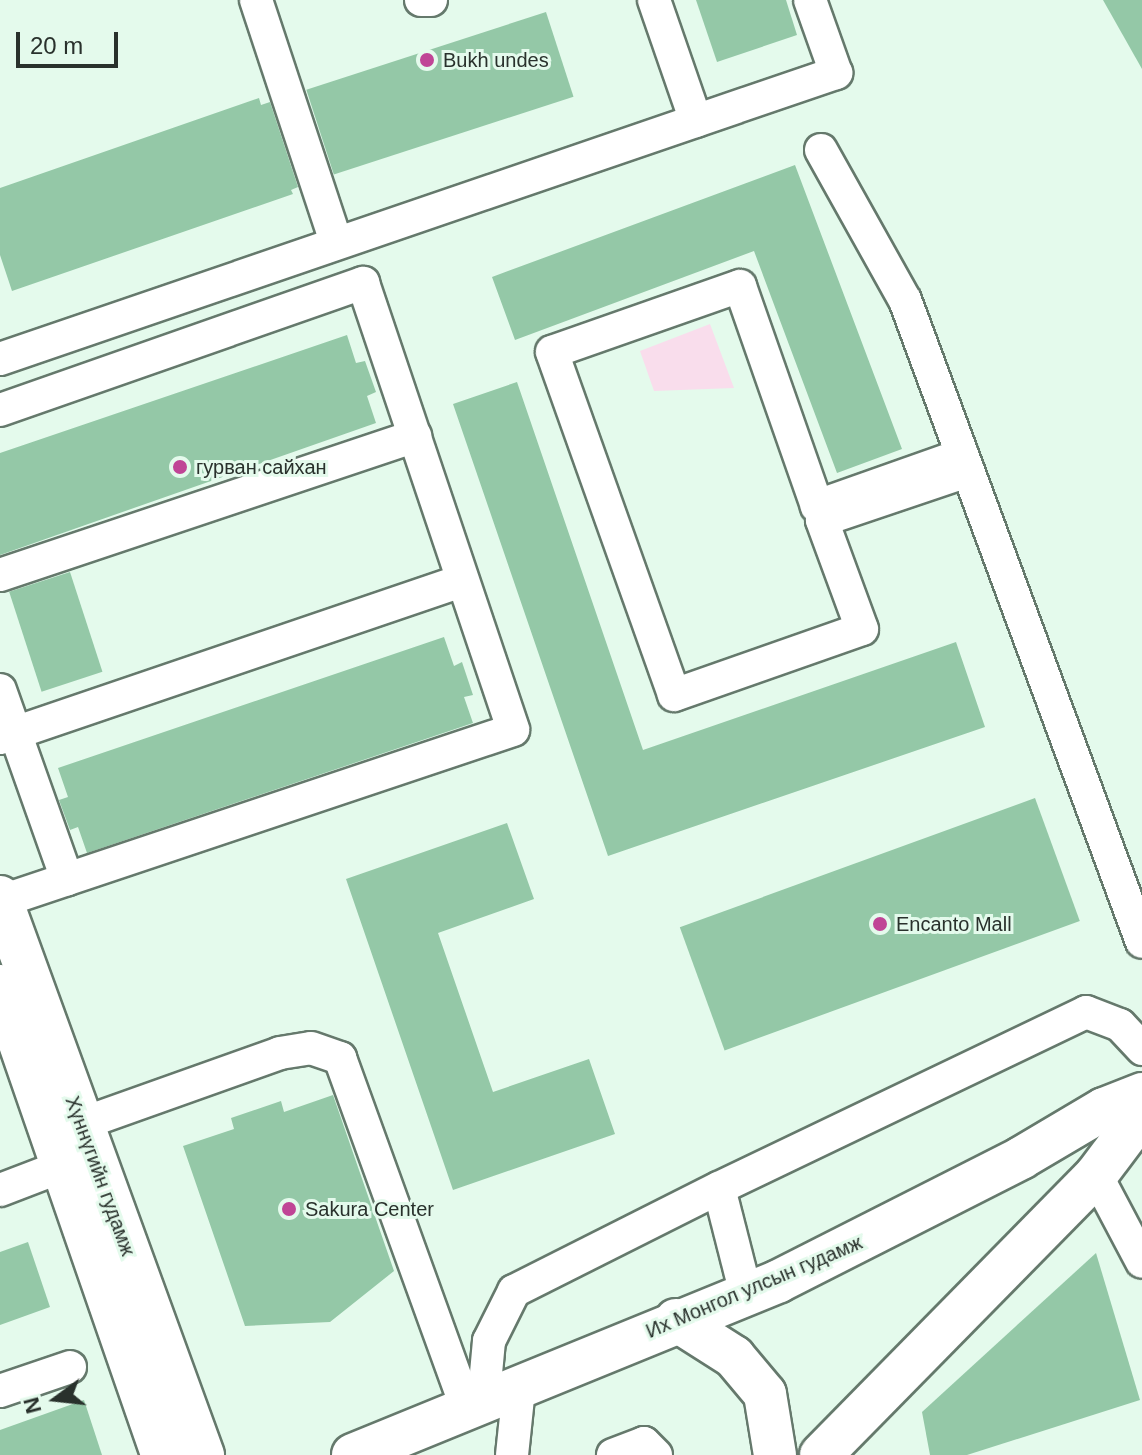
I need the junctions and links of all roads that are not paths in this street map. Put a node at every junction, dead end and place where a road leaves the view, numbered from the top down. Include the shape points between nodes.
1 (256, 0) edge
2 (421, 0) edge
3 (431, 0) edge
4 (654, 0) edge
5 (810, 0) edge
6 (696, 121) junction
7 (821, 150) dead end
8 (336, 242) junction
9 (0, 359) edge
10 (0, 410) edge
11 (415, 436) junction
12 (965, 463) junction
13 (0, 575) edge
14 (462, 581) junction
15 (0, 690) edge
16 (7, 735) edge
17 (67, 879) junction
18 (1, 899) edge
19 (1142, 942) edge
20 (0, 986) edge
21 (1142, 1049) edge
22 (1142, 1094) edge
23 (1142, 1114) edge
24 (81, 1124) junction
25 (63, 1166) junction
26 (1096, 1175) junction
27 (719, 1188) junction
28 (0, 1190) edge
29 (1142, 1259) edge
30 (746, 1294) junction
31 (676, 1320) junction
32 (70, 1367) dead end
33 (0, 1391) edge
34 (492, 1400) junction
35 (162, 1455) edge
36 (203, 1455) edge
37 (353, 1455) edge
38 (512, 1455) edge
39 (613, 1455) edge
40 (656, 1455) edge
41 (775, 1455) edge
42 (821, 1455) edge

1 - 8 street
2 - 3 street
4 - 6 street
5 - 6 street via 836,73
6 - 8 street
7 - 12 street via 905,300
8 - 9 street
10 - 11 street via 363,283
11 - 13 street
11 - 14 street
12 - 12 street via 817,506 740,286 552,352 674,695 862,629 822,520
12 - 19 street
14 - 16 street
14 - 17 street via 513,730
15 - 16 street
16 - 17 street
17 - 18 street
18 - 24 main road, Хүннүгийн гудамж
20 - 25 main road, Хүннүгийн гудамж
21 - 27 street via 1120,1025 1086,1012
22 - 30 main road, Их Монгол улсын гудамж via 1104,1109 862,1242
23 - 26 main road
24 - 34 street via 280,1053 311,1048 340,1058
24 - 36 main road, Хүннүгийн гудамж
25 - 28 street
25 - 35 main road, Хүннүгийн гудамж
26 - 29 street
26 - 42 main road
27 - 30 street
27 - 34 street via 514,1291 489,1341 485,1384
30 - 31 main road, Их Монгол улсын гудамж
31 - 34 main road, Их Монгол улсын гудамж
31 - 41 main road via 734,1357 765,1394
32 - 33 street
34 - 37 main road, Их Монгол улсын гудамж
34 - 38 street
39 - 40 street via 644,1443

